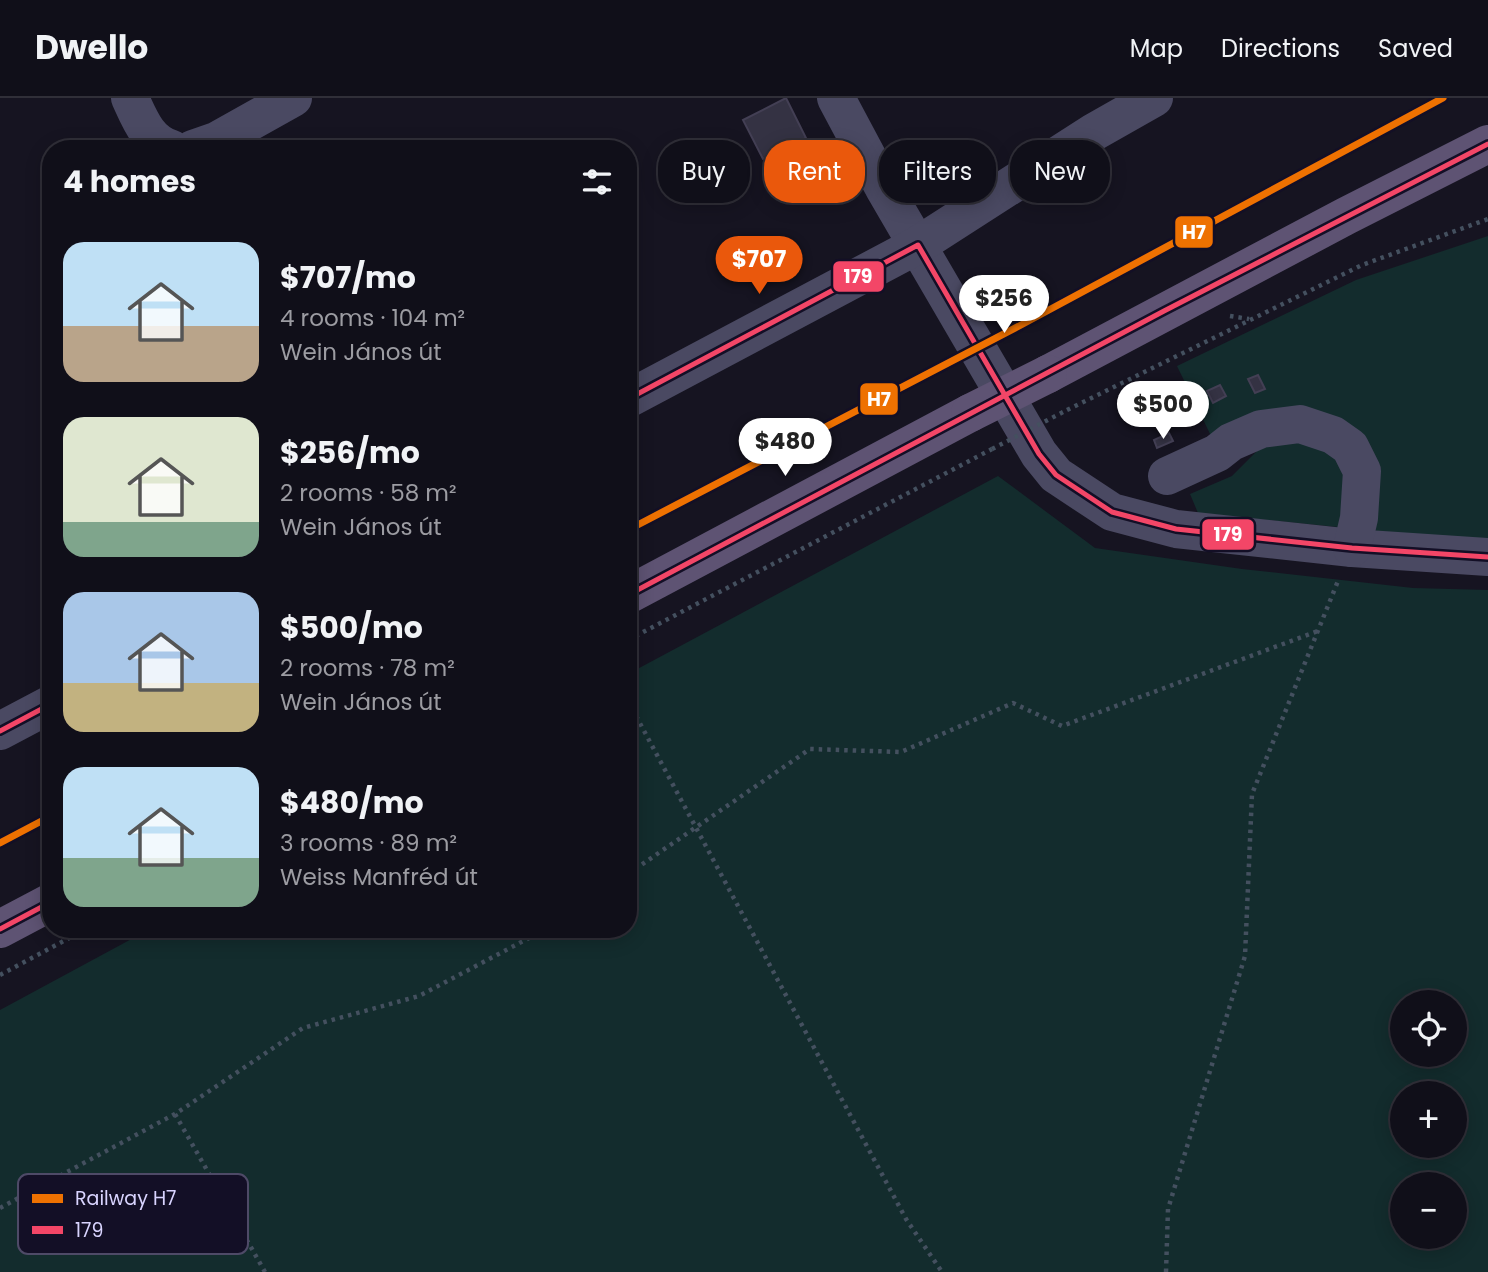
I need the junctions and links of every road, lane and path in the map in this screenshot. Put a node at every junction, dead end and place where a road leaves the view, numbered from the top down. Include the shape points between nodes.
1 (130, 98) edge
2 (293, 98) edge
3 (836, 98) edge
4 (1154, 98) edge
5 (155, 140) edge
6 (218, 140) edge
7 (1488, 144) edge
8 (1488, 219) edge
9 (918, 245) junction
10 (637, 394) edge
11 (1167, 476) dead end
12 (1352, 548) junction
13 (1488, 557) edge
14 (637, 590) edge
15 (1318, 631) junction
16 (637, 635) edge
17 (42, 709) edge
18 (637, 718) edge
19 (0, 731) edge
20 (637, 868) edge
21 (42, 907) edge
22 (0, 929) edge
23 (69, 938) edge
24 (529, 938) edge
25 (0, 975) edge
26 (175, 1114) junction
27 (63, 1174) edge
28 (209, 1174) edge
29 (18, 1198) edge
30 (0, 1208) edge
31 (248, 1242) edge
32 (265, 1272) edge
33 (942, 1272) edge
34 (1166, 1272) edge

1 - 5 street
2 - 6 street
3 - 9 street
4 - 9 street
7 - 14 main road, bridge
8 - 16 path, bridge via 1363,265 1067,410
9 - 10 street
9 - 12 street via 1038,454 1056,475 1112,512 1176,529
11 - 12 street via 1261,429 1300,425 1333,435 1350,447 1362,471
12 - 13 street
12 - 15 path
15 - 20 path via 1062,726 1013,703 901,752 810,750
15 - 34 path via 1252,794 1245,956 1168,1209
17 - 19 street
18 - 33 path via 906,1219
21 - 22 main road
23 - 25 path
24 - 26 path via 419,996 303,1028
26 - 27 path
26 - 28 path
29 - 30 path
31 - 32 path

